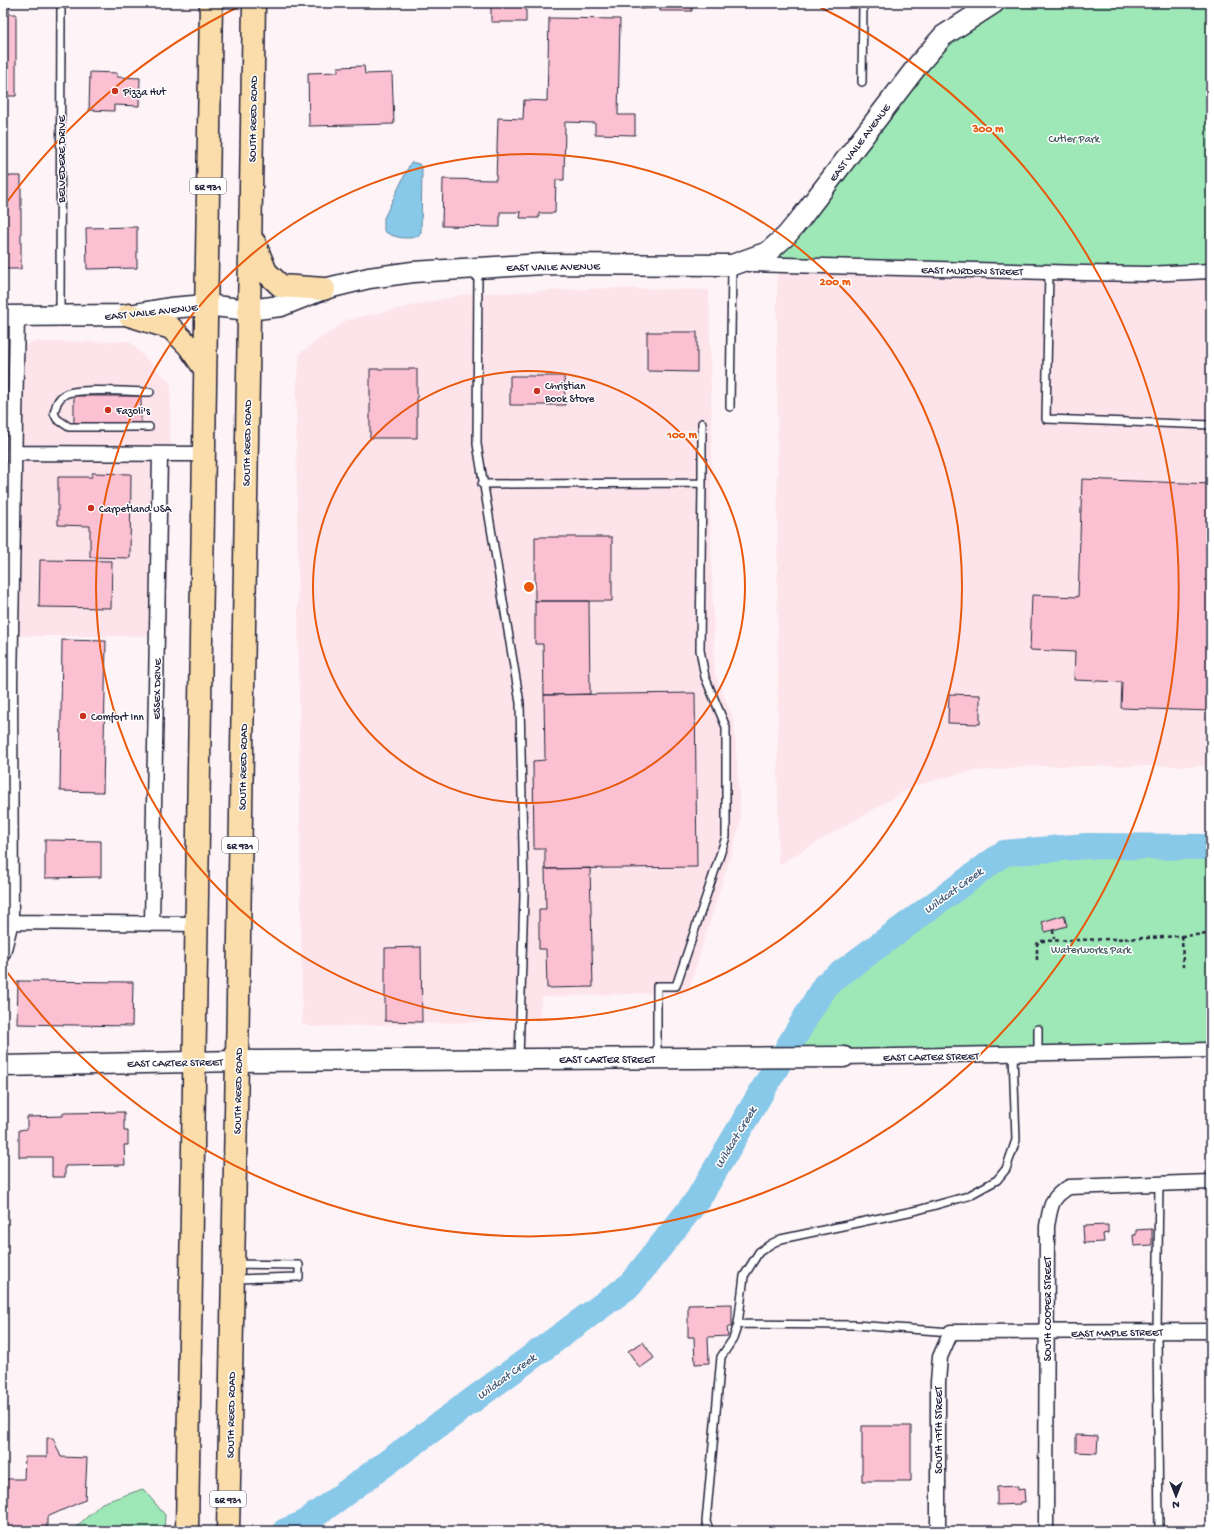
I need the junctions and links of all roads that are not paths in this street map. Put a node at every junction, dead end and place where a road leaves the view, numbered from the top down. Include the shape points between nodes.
1 (61, 3) edge
2 (211, 3) edge
3 (254, 3) edge
4 (863, 3) edge
5 (994, 3) edge
6 (862, 82) dead end
7 (250, 223) junction
8 (732, 265) junction
9 (478, 268) junction
10 (1211, 271) edge
11 (1050, 272) junction
12 (324, 289) junction
13 (206, 305) junction
14 (248, 310) junction
15 (129, 315) junction
16 (10, 316) edge
17 (60, 316) junction
18 (205, 369) junction
19 (150, 392) dead end
20 (730, 407) dead end
21 (702, 423) dead end
22 (1211, 425) edge
23 (149, 427) dead end
24 (14, 453) junction
25 (160, 454) junction
26 (205, 454) junction
27 (702, 483) junction
28 (482, 484) junction
29 (11, 922) junction
30 (152, 924) junction
31 (197, 924) junction
32 (3, 953) edge
33 (1038, 1029) dead end
34 (1211, 1050) edge
35 (1013, 1054) junction
36 (1038, 1054) junction
37 (844, 1057) joint
38 (657, 1058) junction
39 (519, 1059) junction
40 (194, 1061) junction
41 (237, 1061) junction
42 (3, 1066) edge
43 (1211, 1182) edge
44 (1159, 1183) junction
45 (233, 1271) junction
46 (738, 1324) junction
47 (951, 1332) junction
48 (1157, 1332) junction
49 (1211, 1332) edge
50 (1048, 1333) junction
51 (187, 1531) edge
52 (228, 1531) edge
53 (710, 1531) edge
54 (938, 1531) edge
55 (1046, 1531) edge
56 (1159, 1531) edge

1 - 17 lane, BELVEDERE DRIVE
2 - 13 main road, SR 931
3 - 7 main road, SOUTH REED ROAD / SR 931
4 - 6 lane
5 - 8 street, EAST VAILE AVENUE via 943,36 786,236 768,252
7 - 12 main road via 257,251 266,272 281,286
7 - 14 main road, SOUTH REED ROAD / SR 931
8 - 9 street, EAST VAILE AVENUE via 542,264
8 - 11 street, EAST MURDEN STREET via 777,263 875,269
8 - 20 lane
9 - 12 street, EAST VAILE AVENUE via 413,272 369,278
9 - 28 lane via 477,444
10 - 11 street, EAST MURDEN STREET via 1148,274
11 - 22 lane via 1046,419
12 - 14 street, EAST VAILE AVENUE via 281,306
13 - 14 street, EAST VAILE AVENUE
13 - 15 street, EAST VAILE AVENUE
13 - 18 main road, SR 931
14 - 41 main road, SOUTH REED ROAD / SR 931
15 - 17 street, EAST VAILE AVENUE
15 - 18 main road via 171,328 189,346
16 - 17 street, EAST VAILE AVENUE
16 - 24 street
18 - 26 main road, SR 931
19 - 23 lane via 65,393 59,399 54,413 57,419 69,427
21 - 27 lane
24 - 25 street
24 - 29 street via 10,683
25 - 26 street
25 - 30 street, ESSEX DRIVE
26 - 31 main road, SR 931
27 - 28 lane
27 - 38 lane via 700,650 705,677 726,727 726,837 676,986 657,986
28 - 39 lane via 520,702 524,895
29 - 30 street
29 - 32 street
30 - 31 street
31 - 40 main road, SR 931
33 - 36 lane
34 - 36 street, EAST CARTER STREET
35 - 36 street, EAST CARTER STREET
35 - 37 street, EAST CARTER STREET
35 - 46 lane via 1016,1140 1006,1169 997,1180 968,1196 918,1210 781,1239 771,1244 760,1252 744,1276
37 - 38 street, EAST CARTER STREET
38 - 39 street, EAST CARTER STREET
39 - 41 street, EAST CARTER STREET
40 - 41 street, EAST CARTER STREET
40 - 42 street, EAST CARTER STREET
40 - 51 main road, SR 931
41 - 45 main road, SOUTH REED ROAD / SR 931
43 - 44 street, SOUTH COOPER STREET
44 - 48 lane
44 - 50 street, SOUTH COOPER STREET via 1068,1187 1058,1193 1051,1202 1047,1226
45 - 45 lane via 299,1277 299,1265
45 - 52 main road, SOUTH REED ROAD / SR 931
46 - 47 lane via 856,1325
46 - 53 lane via 733,1339 722,1357 706,1522
47 - 50 street, EAST MAPLE STREET
47 - 54 street, SOUTH 17TH STREET via 940,1357 938,1382
48 - 49 street, EAST MAPLE STREET
48 - 50 street, EAST MAPLE STREET
48 - 56 lane
50 - 55 street, SOUTH COOPER STREET

